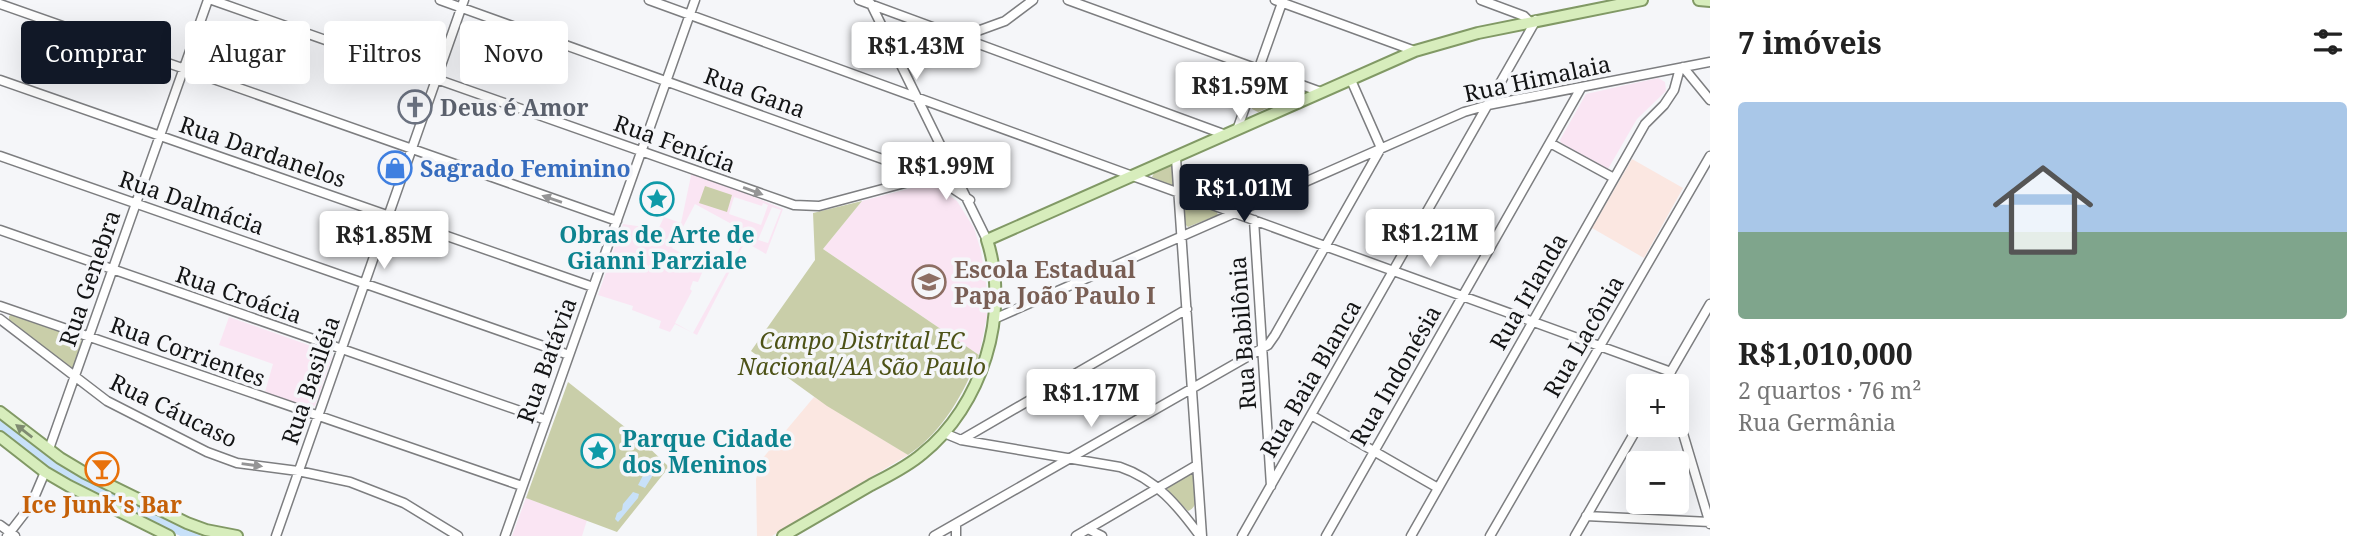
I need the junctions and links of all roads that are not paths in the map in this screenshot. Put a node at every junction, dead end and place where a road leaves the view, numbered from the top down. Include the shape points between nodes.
1 (210, 0) edge
2 (440, 0) edge
3 (649, 0) edge
4 (695, 0) edge
5 (859, 0) edge
6 (1032, 0) edge
7 (1068, 0) edge
8 (1481, 0) edge
9 (1642, 0) edge
10 (1699, 0) edge
11 (1280, 1) edge
12 (1710, 1) edge
13 (0, 4) edge
14 (462, 4) edge
15 (871, 4) junction
16 (1587, 5) edge
17 (689, 15) junction
18 (1533, 21) junction
19 (961, 37) junction
20 (324, 40) edge
21 (446, 50) edge
22 (1415, 51) junction
23 (1710, 62) edge
24 (1258, 68) junction
25 (1682, 68) junction
26 (184, 69) junction
27 (0, 80) edge
28 (1351, 80) junction
29 (667, 81) junction
30 (1293, 81) junction
31 (446, 83) edge
32 (434, 84) edge
33 (1581, 88) junction
34 (1321, 92) junction
35 (918, 98) junction
36 (1710, 100) edge
37 (1247, 102) junction
38 (1293, 105) junction
39 (1488, 105) junction
40 (1261, 119) junction
41 (1209, 129) junction
42 (1232, 133) junction
43 (160, 136) junction
44 (1210, 142) junction
45 (1550, 143) junction
46 (1381, 148) junction
47 (411, 149) junction
48 (642, 152) junction
49 (0, 156) edge
50 (1710, 156) edge
51 (1176, 158) junction
52 (957, 175) junction
53 (1133, 176) junction
54 (934, 177) junction
55 (1614, 178) junction
56 (1179, 193) junction
57 (970, 200) junction
58 (136, 203) junction
59 (1234, 212) junction
60 (388, 215) junction
61 (1254, 220) junction
62 (617, 221) junction
63 (0, 230) edge
64 (1182, 235) junction
65 (989, 245) junction
66 (1325, 247) junction
67 (113, 270) junction
68 (1393, 271) junction
69 (364, 283) junction
70 (593, 287) junction
71 (1463, 296) junction
72 (1710, 304) edge
73 (3, 307) edge
74 (1187, 309) junction
75 (994, 318) junction
76 (3, 321) edge
77 (1532, 323) junction
78 (89, 336) junction
79 (1600, 347) junction
80 (1262, 348) junction
81 (341, 350) junction
82 (569, 355) junction
83 (1653, 374) edge
84 (1671, 374) edge
85 (75, 378) junction
86 (1192, 388) junction
87 (0, 412) edge
88 (1311, 415) junction
89 (317, 417) junction
90 (546, 420) junction
91 (944, 433) junction
92 (0, 437) edge
93 (1632, 437) edge
94 (1684, 437) edge
95 (961, 440) junction
96 (48, 449) junction
97 (1374, 451) junction
98 (1068, 458) junction
99 (1197, 465) junction
100 (298, 471) junction
101 (45, 472) junction
102 (522, 486) junction
103 (1271, 486) junction
104 (1158, 487) junction
105 (1438, 488) junction
106 (1586, 516) junction
107 (1710, 522) edge
108 (956, 524) junction
109 (0, 525) edge
110 (1088, 529) junction
111 (11, 535) edge
112 (169, 536) edge
113 (237, 536) edge
114 (276, 536) edge
115 (458, 536) edge
116 (505, 536) edge
117 (783, 536) edge
118 (934, 536) edge
119 (956, 536) edge
120 (1076, 536) edge
121 (1102, 536) edge
122 (1201, 536) edge
123 (1242, 536) edge
124 (1326, 536) edge
125 (1411, 536) edge
126 (1490, 536) edge
127 (1574, 536) edge

1 - 20 street, Rua Fenícia
1 - 26 street, Rua Genebra
2 - 14 street, Rua Gana
3 - 17 street
4 - 17 street, Rua Batávia
5 - 15 street
6 - 19 street via 1005,21
7 - 24 street
8 - 18 street
9 - 16 main road
10 - 12 main road
11 - 22 street
11 - 24 street
13 - 26 street
14 - 21 street, Rua Basiléia
14 - 29 street, Rua Gana
15 - 19 street
15 - 35 street
16 - 18 main road
17 - 29 street, Rua Batávia
17 - 35 street
18 - 22 main road
18 - 39 street, Rua Baia Blanca
19 - 41 street
22 - 28 main road
23 - 25 street, Rua Himalaia
24 - 30 street
24 - 37 street
25 - 33 street, Rua Himalaia
25 - 36 street
25 - 55 street, Rua Irlanda via 1674,90 1645,124
26 - 43 street, Rua Genebra
26 - 47 street
27 - 43 street, Rua Dardanelos
28 - 34 main road
28 - 46 street
29 - 48 street, Rua Batávia
29 - 54 street, Rua Gana
30 - 34 street
30 - 38 street via 1297,91
31 - 48 street, Rua Fenícia
32 - 47 street, Rua Basiléia
33 - 39 street, Rua Himalaia
33 - 45 street, Rua Indonésia
34 - 38 main road
35 - 52 street
35 - 53 street
37 - 40 street via 1250,112
37 - 42 street
38 - 40 main road
39 - 46 street, Rua Himalaia
39 - 68 street, Rua Baia Blanca
40 - 42 main road
41 - 42 street
41 - 44 street
42 - 44 main road
43 - 58 street, Rua Genebra
43 - 60 street, Rua Dardanelos
44 - 51 main road
45 - 55 street
45 - 71 street, Rua Indonésia
46 - 59 street, Rua Himalaia
46 - 66 street
47 - 60 street, Rua Basiléia
62 -> 47 street
48 -> 54 street, Rua Fenícia via 802,207
48 - 62 street, Rua Batávia
49 - 58 street, Rua Dalmácia
50 - 79 street, Rua Lacônia
51 - 53 main road
51 - 56 street
52 - 54 street
52 - 57 street
53 - 56 street
53 - 65 main road
54 - 57 street, Rua Gana
55 - 77 street, Rua Irlanda
56 - 59 street
56 - 64 street
57 - 65 street
58 - 67 street, Rua Genebra
58 - 69 street, Rua Dalmácia
59 - 61 street
59 - 64 street, Rua Himalaia
60 - 69 street, Rua Basiléia
60 - 70 street, Rua Dardanelos
61 - 66 street
61 - 80 street, Rua Babilônia
62 - 70 street, Rua Batávia
63 - 67 street, Rua Croácia
64 - 74 street
64 - 75 street, Rua Himalaia
65 - 75 main road
66 - 68 street
66 - 80 street via 1276,335
67 - 78 street, Rua Genebra
67 - 81 street, Rua Croácia
68 - 71 street
68 - 88 street, Rua Baia Blanca
69 - 81 street, Rua Basiléia
69 - 82 street, Rua Dalmácia
70 - 82 street, Rua Batávia
71 - 77 street
71 - 97 street, Rua Indonésia
72 - 84 street
73 - 76 street, Rua Cáucaso
73 - 78 street, Rua Corrientes
74 - 86 street
74 - 95 street
75 - 91 main road via 980,374
76 - 85 street, Rua Cáucaso
77 - 79 street
77 - 105 street, Rua Irlanda
78 - 85 street, Rua Genebra
78 - 89 street, Rua Corrientes
79 - 83 street
79 - 126 street, Rua Lacônia
80 - 86 street
80 - 103 street, Rua Babilônia
81 - 89 street, Rua Basiléia
81 - 90 street, Rua Croácia
82 - 90 street, Rua Batávia
85 - 96 street, Rua Genebra
85 -> 100 street, Rua Cáucaso via 118,408 207,452 237,463
86 - 98 street
86 - 99 street
96 -> 87 main road
88 - 97 street
88 - 103 street, Rua Baia Blanca
89 - 100 street, Rua Basiléia
89 - 102 street, Rua Corrientes
90 - 102 street, Rua Batávia
91 - 95 street
91 - 117 main road via 914,460
92 - 101 main road
93 - 106 street
94 - 107 street
95 - 98 street
96 - 113 main road via 85,473 187,523
97 - 105 street
97 - 124 street, Rua Indonésia
98 - 104 street via 1120,467
98 - 108 street
99 - 104 street
99 - 122 street
100 - 114 street, Rua Basiléia
100 - 115 street, Rua Cáucaso via 339,479 392,498
101 - 111 street
101 - 112 main road
102 - 116 street, Rua Batávia
103 - 123 street, Rua Baia Blanca
104 - 110 street
104 - 122 street
105 - 125 street, Rua Irlanda
106 - 107 street
106 - 127 street
108 - 118 street
108 - 119 street
109 - 111 street
110 - 120 street
110 - 121 street

